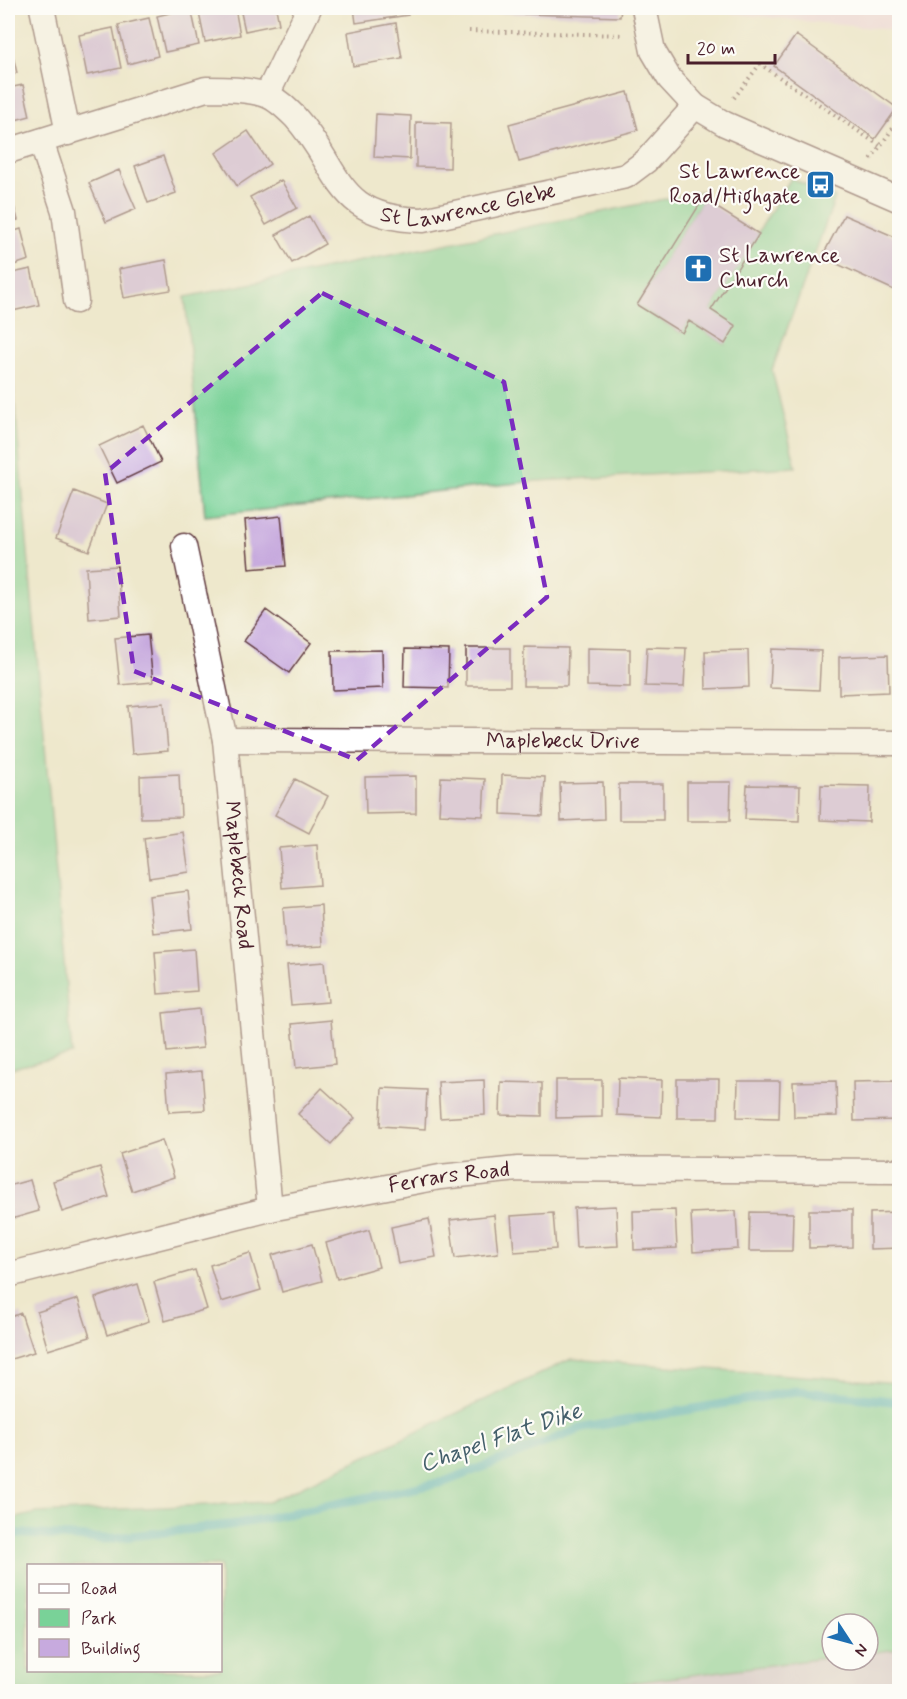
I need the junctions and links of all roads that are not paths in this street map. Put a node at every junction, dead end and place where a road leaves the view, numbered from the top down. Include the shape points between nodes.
1 (42, 8) edge
2 (309, 8) edge
3 (644, 8) edge
4 (267, 95) junction
5 (695, 106) junction
6 (68, 132) junction
7 (41, 141) junction
8 (8, 151) edge
9 (900, 200) edge
10 (76, 301) dead end
11 (184, 546) dead end
12 (225, 740) junction
13 (900, 743) edge
14 (900, 1171) edge
15 (270, 1209) junction
16 (8, 1275) edge

1 - 6 street
2 - 4 street
3 - 5 street via 653,51 669,78
4 - 5 street, St Lawrence Glebe via 300,123 343,190 362,206 402,220 423,220 626,176 646,161
4 - 6 street, St Lawrence Glebe via 206,89
5 - 9 street via 718,120
6 - 7 street, St Lawrence Glebe
7 - 8 street, St Lawrence Glebe
7 - 10 street via 64,211
11 - 12 street, Maplebeck Road
12 - 13 street, Maplebeck Drive
12 - 15 street, Maplebeck Road
14 - 15 street, Ferrars Road via 518,1169 440,1177
15 - 16 street, Ferrars Road

